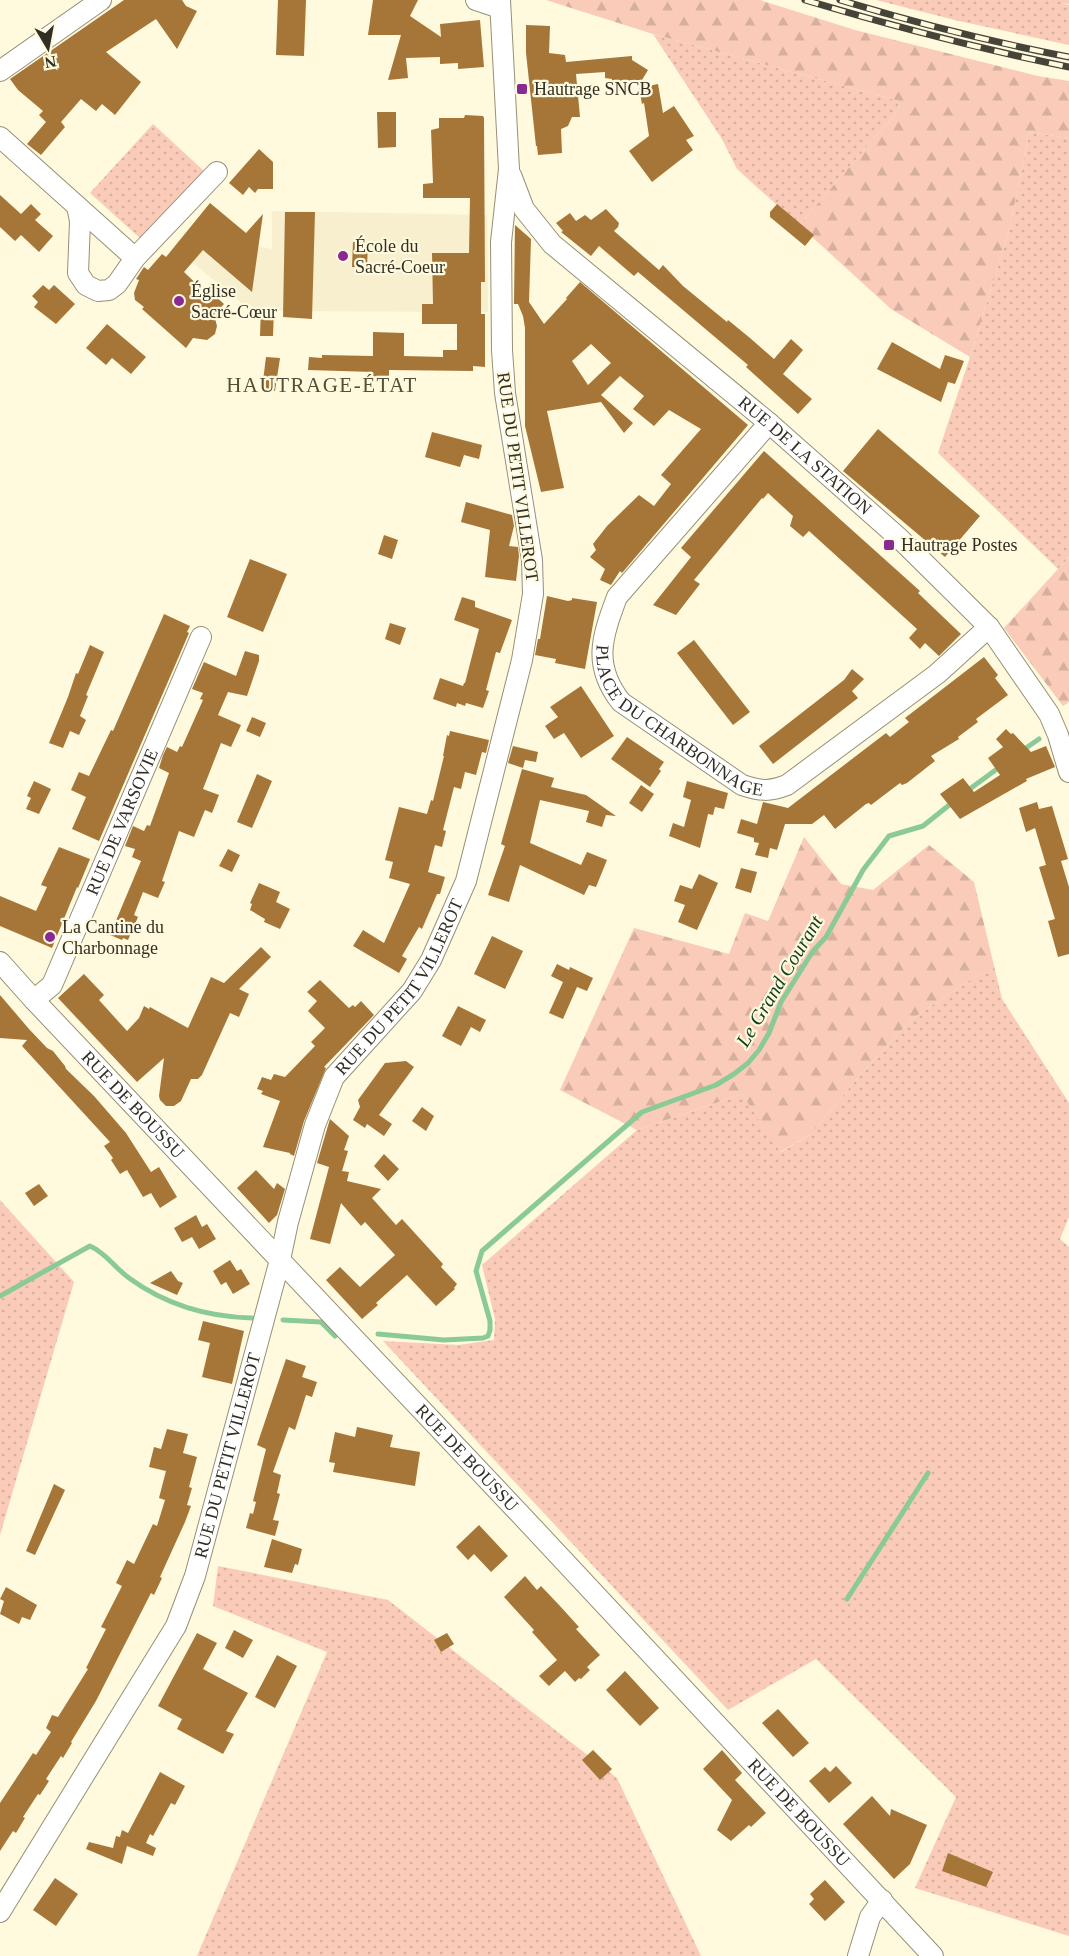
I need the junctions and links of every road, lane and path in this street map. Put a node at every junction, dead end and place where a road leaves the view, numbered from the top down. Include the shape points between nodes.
1 (100, 0) edge
2 (476, 0) edge
3 (500, 4) edge
4 (0, 71) edge
5 (0, 137) edge
6 (510, 169) junction
7 (217, 172) dead end
8 (77, 206) junction
9 (135, 258) junction
10 (769, 423) junction
11 (989, 627) junction
12 (201, 637) dead end
13 (1069, 772) edge
14 (0, 962) edge
15 (34, 1000) junction
16 (280, 1260) junction
17 (882, 1900) junction
18 (0, 1912) edge
19 (858, 1956) edge
20 (933, 1956) edge

1 - 4 street
2 - 3 street
3 - 6 street, RUE DU PETIT VILLEROT
5 - 8 street
6 - 10 street, RUE DE LA STATION via 524,209 552,244
6 - 16 street, RUE DU PETIT VILLEROT via 501,242 502,350 505,393 532,560 533,594 522,660 466,881 431,960 412,991 334,1077 315,1125
7 - 9 street
8 - 9 street
8 - 9 street via 78,273 86,285 98,291 109,290
10 - 11 street, RUE DE LA STATION via 899,538
10 - 11 street, PLACE DU CHARBONNAGE via 617,597 601,655 611,689 621,702 742,785 774,790 787,785 937,674
11 - 13 street, RUE DE LA STATION via 1049,714
12 - 15 street, RUE DE VARSOVIE via 52,985
14 - 15 street, RUE DE BOUSSU
15 - 16 street, RUE DE BOUSSU
16 - 17 street, RUE DE BOUSSU
16 - 18 street, RUE DU PETIT VILLEROT via 195,1576 176,1626
17 - 19 street via 870,1917
17 - 20 street, RUE DE BOUSSU

